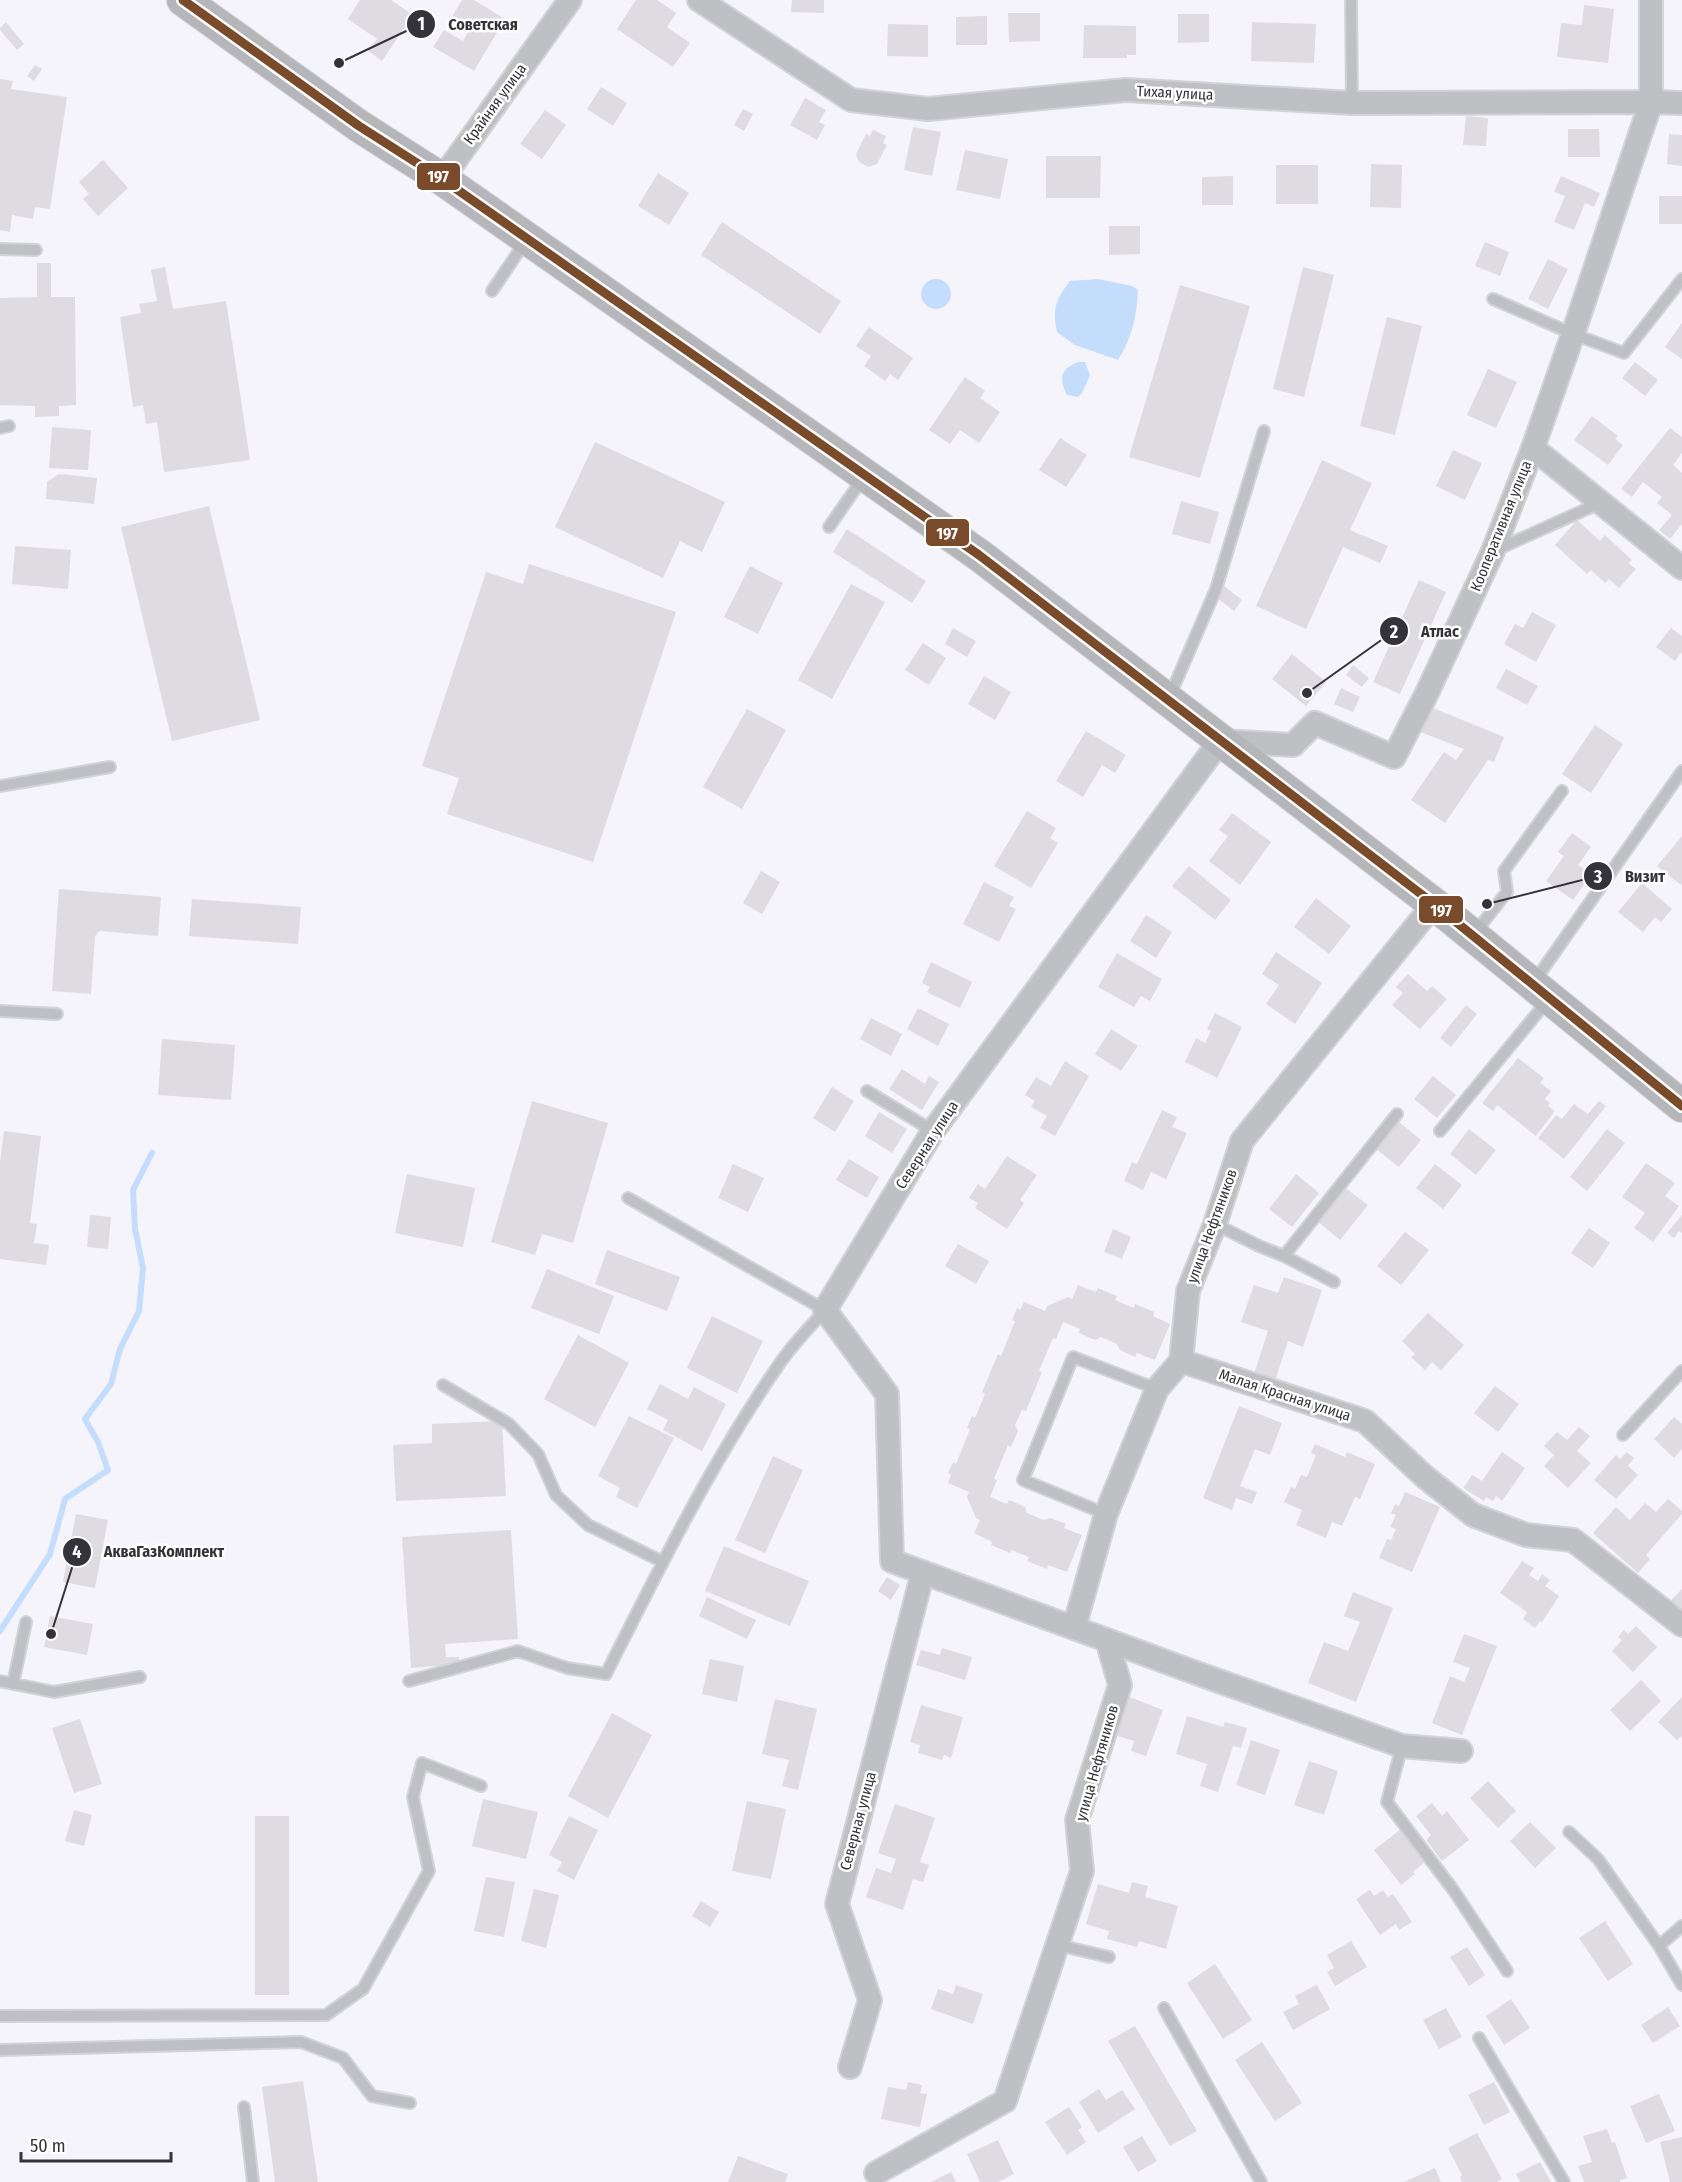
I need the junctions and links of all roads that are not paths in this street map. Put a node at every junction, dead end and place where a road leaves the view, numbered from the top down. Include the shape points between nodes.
1 (183, 0) edge
2 (570, 0) edge
3 (699, 0) edge
4 (1351, 0) edge
5 (1651, 0) edge
6 (1650, 102) junction
7 (1352, 103) junction
8 (1682, 103) edge
9 (442, 178) junction
10 (527, 238) junction
11 (0, 249) edge
12 (36, 250) dead end
13 (1682, 279) edge
14 (492, 291) dead end
15 (1493, 299) dead end
16 (1573, 334) junction
17 (1264, 430) dead end
18 (1533, 448) junction
19 (865, 475) junction
20 (1602, 502) junction
21 (830, 527) dead end
22 (1493, 551) junction
23 (1682, 568) edge
24 (1168, 701) junction
25 (1220, 741) junction
26 (110, 767) dead end
27 (1682, 771) edge
28 (0, 786) edge
29 (1562, 791) dead end
30 (1434, 904) junction
31 (1473, 936) junction
32 (1541, 991) junction
33 (0, 1011) edge
34 (57, 1014) dead end
35 (867, 1091) dead end
36 (1682, 1106) edge
37 (1397, 1114) dead end
38 (933, 1131) junction
39 (1440, 1131) dead end
40 (628, 1198) dead end
41 (1215, 1224) junction
42 (1284, 1256) junction
43 (1334, 1281) dead end
44 (825, 1310) junction
45 (1181, 1361) junction
46 (1682, 1371) edge
47 (443, 1386) dead end
48 (1157, 1389) junction
49 (1623, 1435) dead end
50 (1106, 1514) junction
51 (663, 1562) junction
52 (923, 1572) junction
53 (26, 1622) dead end
54 (1682, 1625) edge
55 (1074, 1628) junction
56 (1107, 1640) junction
57 (140, 1677) dead end
58 (0, 1681) edge
59 (409, 1681) dead end
60 (13, 1684) junction
61 (1402, 1746) junction
62 (1461, 1751) dead end
63 (481, 1786) dead end
64 (1569, 1832) dead end
65 (1682, 1926) edge
66 (1058, 1945) junction
67 (1659, 1946) junction
68 (1109, 1957) dead end
69 (1507, 1971) dead end
70 (1682, 1985) edge
71 (1164, 2008) dead end
72 (0, 2016) edge
73 (1479, 2038) dead end
74 (0, 2050) edge
75 (850, 2067) dead end
76 (410, 2103) dead end
77 (244, 2107) dead end
78 (876, 2173) dead end
79 (254, 2182) edge
80 (1261, 2182) edge
81 (1564, 2182) edge

1 - 9 street via 359,126
2 - 9 street, Крайняя улица
3 - 7 street, Тихая улица via 851,100 928,109 1126,90
4 - 7 lane
5 - 6 street, Кооперативная улица
6 - 7 street, Тихая улица
6 - 8 street, Тихая улица
6 - 16 street, Кооперативная улица
9 - 10 street
10 - 14 lane
10 - 19 street
11 - 12 lane
13 - 16 lane via 1624,353
15 - 16 lane
16 - 18 street, Кооперативная улица
17 - 24 lane via 1216,589
18 - 20 street, Кооперативная улица
18 - 22 street, Кооперативная улица
19 - 21 lane
19 - 24 street via 979,555
20 - 22 lane
20 - 23 street, Кооперативная улица
22 - 25 street, Кооперативная улица via 1394,757 1315,723 1293,745
24 - 25 street
25 - 30 street
25 - 38 street, Северная улица
26 - 28 lane
27 - 32 lane
29 - 31 lane via 1504,871 1507,892
30 - 31 street
30 - 41 street, улица Нефтяников via 1242,1142
31 - 32 street
32 - 36 street
32 - 39 lane
33 - 34 lane
35 - 38 lane
37 - 42 lane
38 - 44 street, Северная улица
40 - 44 lane
41 - 42 lane
41 - 45 street, улица Нефтяников via 1188,1291
42 - 43 lane
44 - 51 lane via 779,1364 741,1423
44 - 52 street via 887,1394 892,1561
45 - 48 street
45 - 54 street, Малая Красная улица via 1365,1421 1473,1515 1526,1535 1573,1540
46 - 49 lane
47 - 51 lane via 509,1424 538,1454 556,1495 588,1525
48 - 50 street
48 - 50 lane via 1073,1357 1023,1480
50 - 55 street
51 - 59 lane via 606,1674 567,1668 518,1651
52 - 55 street
52 - 75 street, Северная улица via 837,1904 870,2000
53 - 60 lane
55 - 56 street
56 - 61 street
56 - 66 street, улица Нефтяников via 1120,1685 1077,1820 1082,1871
57 - 60 lane via 54,1692
58 - 60 lane
61 - 62 street
61 - 69 lane via 1387,1802 1454,1891
63 - 72 lane via 422,1762 413,1797 429,1871 363,1989 326,2014
64 - 67 lane via 1598,1859
65 - 67 lane
66 - 68 lane
66 - 78 street, улица Нефтяников via 1005,2101
67 - 70 lane
71 - 80 lane
73 - 81 lane
74 - 76 lane via 301,2042 343,2058 372,2096
77 - 79 lane

